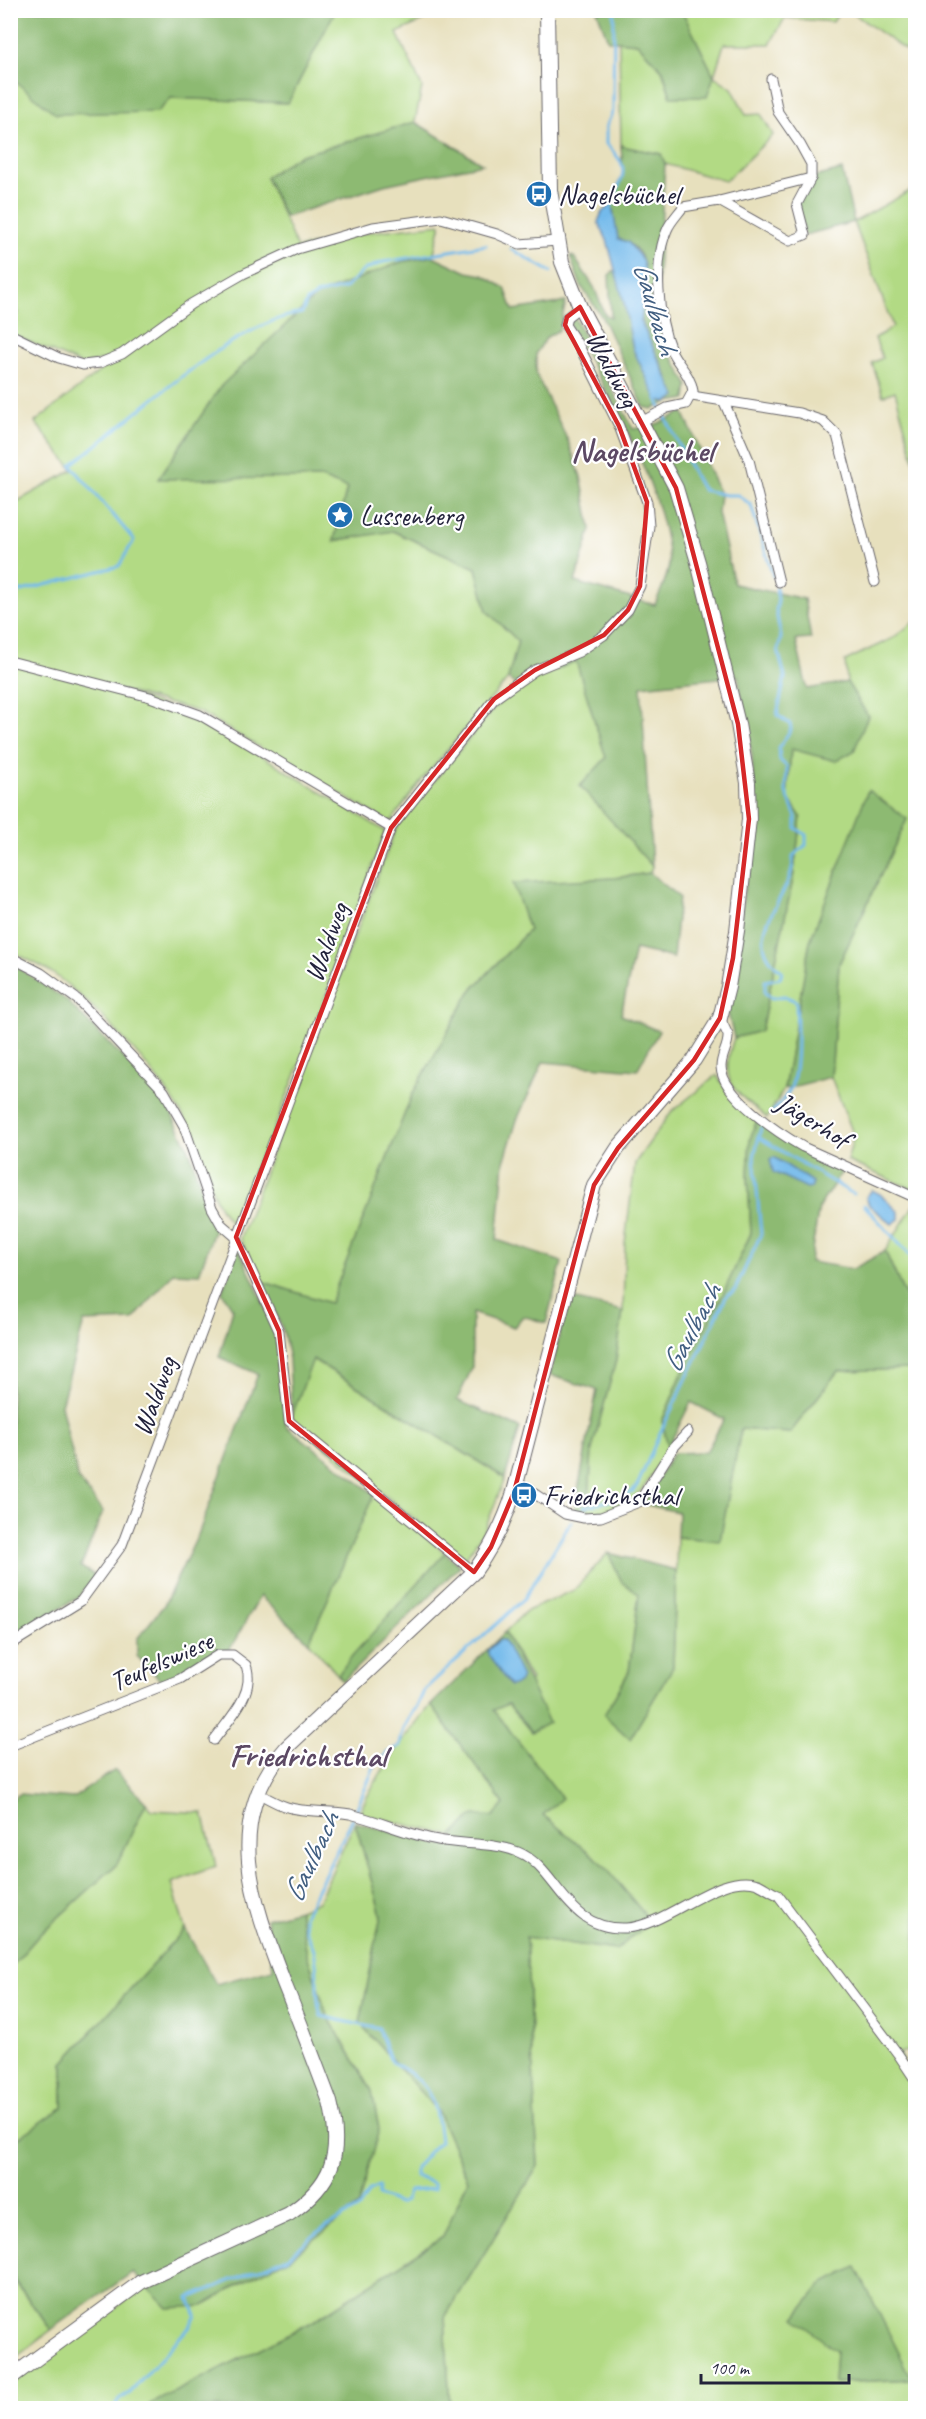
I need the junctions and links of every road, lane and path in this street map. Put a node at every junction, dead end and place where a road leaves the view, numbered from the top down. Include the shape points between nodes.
1 (547, 10) edge
2 (771, 79) dead end
3 (812, 178) junction
4 (719, 201) junction
5 (557, 241) junction
6 (580, 307) junction
7 (10, 334) edge
8 (692, 396) junction
9 (724, 402) junction
10 (641, 422) junction
11 (779, 582) dead end
12 (875, 582) dead end
13 (10, 661) edge
14 (391, 828) junction
15 (10, 957) edge
16 (720, 1018) junction
17 (915, 1198) edge
18 (236, 1237) junction
19 (688, 1432) dead end
20 (517, 1482) junction
21 (474, 1572) junction
22 (10, 1644) edge
23 (214, 1740) dead end
24 (10, 1746) edge
25 (258, 1793) junction
26 (915, 2081) edge
27 (10, 2378) edge

1 - 5 main road via 550,190
2 - 3 street via 778,112 801,144 811,164
3 - 4 street
3 - 4 street via 797,204 805,235 790,241
4 - 8 street via 683,207 666,230 660,267 658,304 671,350 692,385
5 - 6 main road
5 - 7 street via 520,244 441,218 373,227 297,249 243,274 191,304 122,354 100,363 82,365 59,358
6 - 10 main road
6 - 14 street, Waldweg via 567,317 565,325 619,426 647,502 640,586 628,610 604,635 579,652 535,670 494,699
8 - 9 street
8 - 10 street via 686,404
9 - 11 street via 749,460
9 - 12 street via 799,413 823,421 837,435
10 - 16 main road via 676,488 698,562 745,764 749,819 732,966
13 - 14 street via 112,686 200,716
14 - 18 street, Waldweg via 287,1112
15 - 18 street via 41,973 78,1000 164,1091 184,1126 212,1208 221,1224
16 - 17 street, Jägerhof via 728,1035 722,1076 741,1100 786,1138
16 - 20 main road via 694,1060 618,1148 594,1185
18 - 21 street via 279,1331 290,1420
18 - 22 street, Waldweg via 122,1545 81,1601
19 - 20 street via 673,1448 639,1502 601,1517 565,1514
20 - 21 main road via 506,1518
21 - 25 main road via 287,1747
23 - 24 street, Teufelswiese via 249,1684 246,1665 233,1654 218,1655 180,1679
25 - 26 street via 286,1806 355,1816 437,1840 503,1847 521,1853 535,1862 564,1900 580,1913 612,1927 651,1922 730,1884 756,1884 778,1895
25 - 27 main road via 248,1845 252,1892 334,2120 336,2152 326,2180 310,2199 289,2214 141,2282

